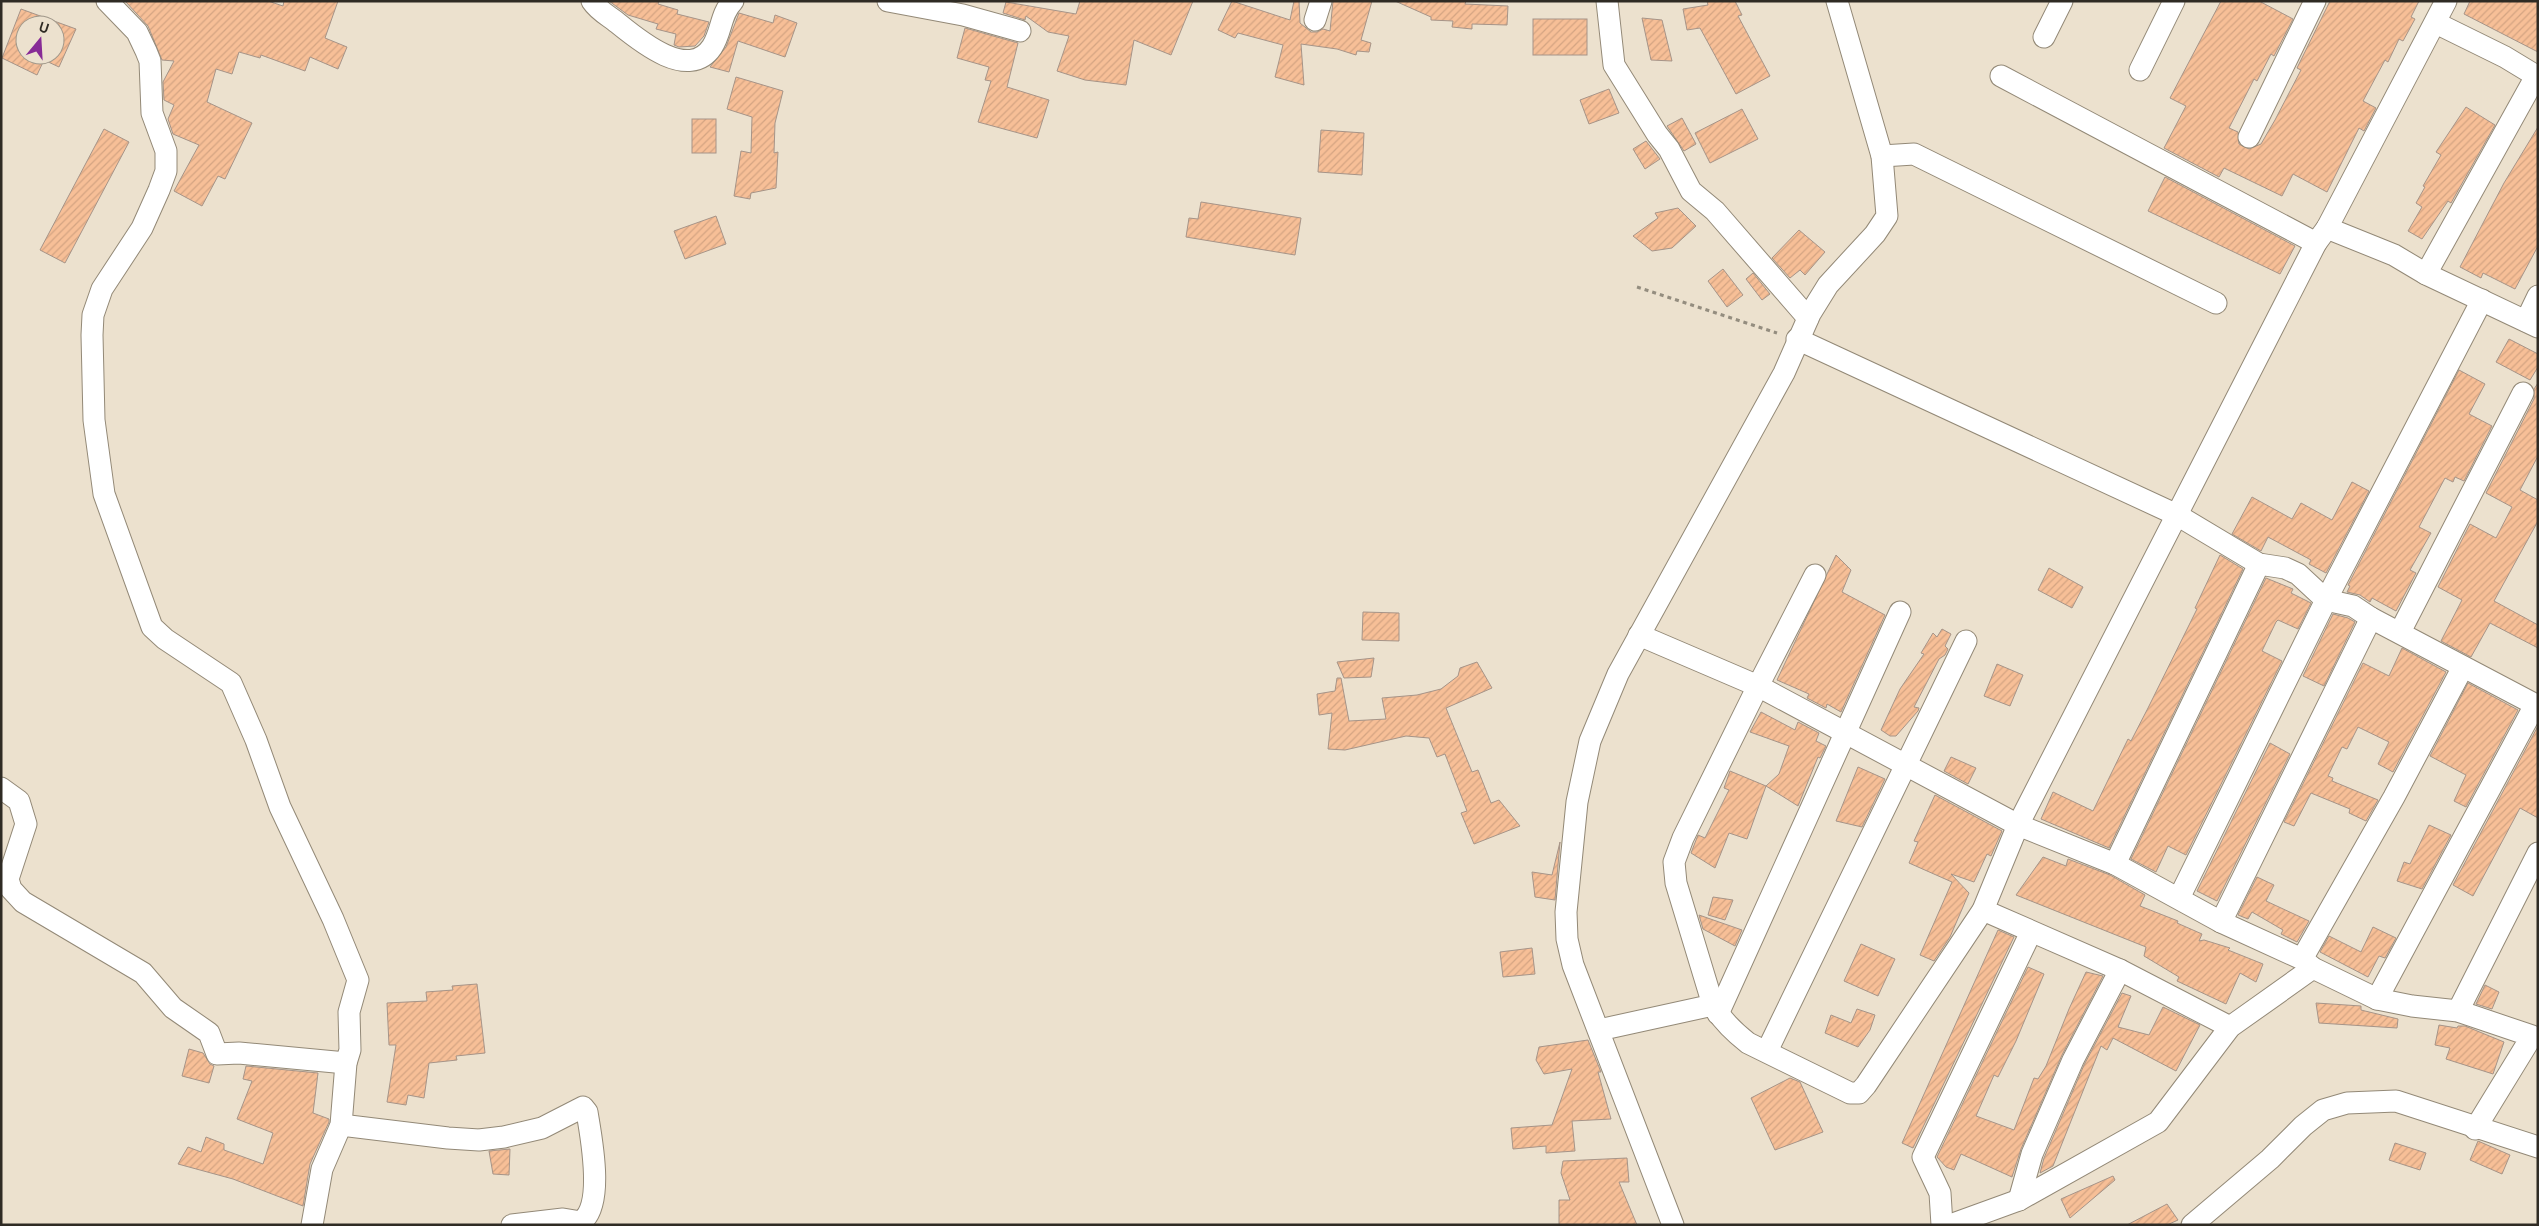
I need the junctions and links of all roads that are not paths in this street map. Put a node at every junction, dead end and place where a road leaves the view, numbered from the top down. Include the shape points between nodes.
1 (107, 1) edge
2 (592, 1) edge
3 (733, 1) edge
4 (888, 1) edge
5 (1607, 1) edge
6 (1837, 1) edge
7 (2062, 1) edge
8 (2174, 1) edge
9 (2314, 1) edge
10 (2446, 1) edge
11 (2436, 23) junction
12 (1020, 31) dead end
13 (2044, 37) dead end
14 (2140, 70) dead end
15 (2001, 76) dead end
16 (2537, 77) edge
17 (2249, 137) dead end
18 (1882, 156) junction
19 (2321, 235) junction
20 (2426, 274) junction
21 (2538, 296) edge
22 (2482, 300) junction
23 (2216, 303) dead end
24 (1808, 318) junction
25 (2532, 324) edge
26 (1797, 339) junction
27 (2523, 393) dead end
28 (2177, 515) junction
29 (2259, 564) junction
30 (1815, 575) dead end
31 (2326, 600) junction
32 (1900, 612) dead end
33 (2371, 618) junction
34 (2400, 632) junction
35 (1639, 635) junction
36 (1966, 641) dead end
37 (2463, 667) junction
38 (1758, 686) junction
39 (2536, 706) edge
40 (1847, 733) junction
41 (1904, 765) junction
42 (1, 788) edge
43 (2018, 825) junction
44 (2538, 853) edge
45 (2115, 864) junction
46 (2178, 898) junction
47 (1983, 910) junction
48 (2222, 922) junction
49 (2031, 932) junction
50 (2307, 964) junction
51 (2120, 970) junction
52 (2377, 998) junction
53 (1716, 1010) junction
54 (2458, 1011) junction
55 (2230, 1027) junction
56 (1598, 1030) junction
57 (2535, 1031) edge
58 (1767, 1051) junction
59 (346, 1063) junction
60 (341, 1125) junction
61 (2475, 1129) junction
62 (2538, 1147) edge
63 (2020, 1200) junction
64 (312, 1225) edge
65 (512, 1225) edge
66 (1673, 1225) edge
67 (1942, 1225) edge
68 (1950, 1225) edge
69 (2192, 1225) edge

1 - 59 street via 137,32 150,61 152,112 166,151 166,172 142,228 102,289 93,315 94,420 104,494 152,627 231,683 280,807 333,919 358,980 349,1012 350,1050
2 - 3 street via 634,38 667,56 685,60 700,57 713,46 726,8
4 - 12 street via 963,15
5 - 24 street via 1614,65 1669,149 1691,191 1715,211
6 - 18 street
7 - 13 street
8 - 14 street
9 - 17 street
10 - 11 street
11 - 16 street via 2505,57
11 - 19 street
15 - 19 street
16 - 20 street
18 - 23 street via 1914,154
18 - 24 street via 1887,216 1875,234 1828,285
19 - 20 street via 2394,255
19 - 28 street
20 - 22 street
21 - 25 street
22 - 25 street
22 - 31 street
24 - 26 street
26 - 28 street
26 - 35 street via 1784,373
27 - 34 street
28 - 29 street
28 - 43 street
29 - 31 street via 2285,568 2298,574
29 - 45 street
30 - 38 street
31 - 33 street via 2353,606
31 - 46 street
32 - 40 street
33 - 34 street
33 - 48 street
34 - 37 street
35 - 38 street
35 - 56 street via 1618,674 1590,741 1579,792 1570,863 1567,939 1573,965
36 - 41 street
37 - 39 street
37 - 50 street
38 - 40 street
38 - 53 street via 1674,862 1676,883
39 - 52 street
40 - 41 street
40 - 53 street
41 - 43 street
41 - 58 street
42 - 59 street via 19,801 26,824 8,879 11,889 23,902 143,973 173,1008 208,1033 216,1054 239,1052
43 - 45 street
43 - 47 street
44 - 54 street
45 - 46 street
46 - 48 street
47 - 49 street
47 - 58 street via 1858,1093 1850,1093
48 - 50 street
49 - 51 street
49 - 67 street via 1923,1157 1940,1193
50 - 52 street
50 - 55 street
51 - 55 street
51 - 63 street via 2073,1060 2032,1154
52 - 54 street
53 - 56 street
53 - 58 street via 1748,1043
54 - 57 street
55 - 63 street via 2158,1122
56 - 66 street
57 - 61 street
59 - 60 street
60 - 64 street via 322,1169
60 - 65 street via 479,1140 542,1128 583,1107 587,1112 595,1162 595,1184 586,1218 581,1222 554,1219
61 - 62 street
61 - 69 street via 2396,1101 2347,1103 2323,1110
63 - 68 street

